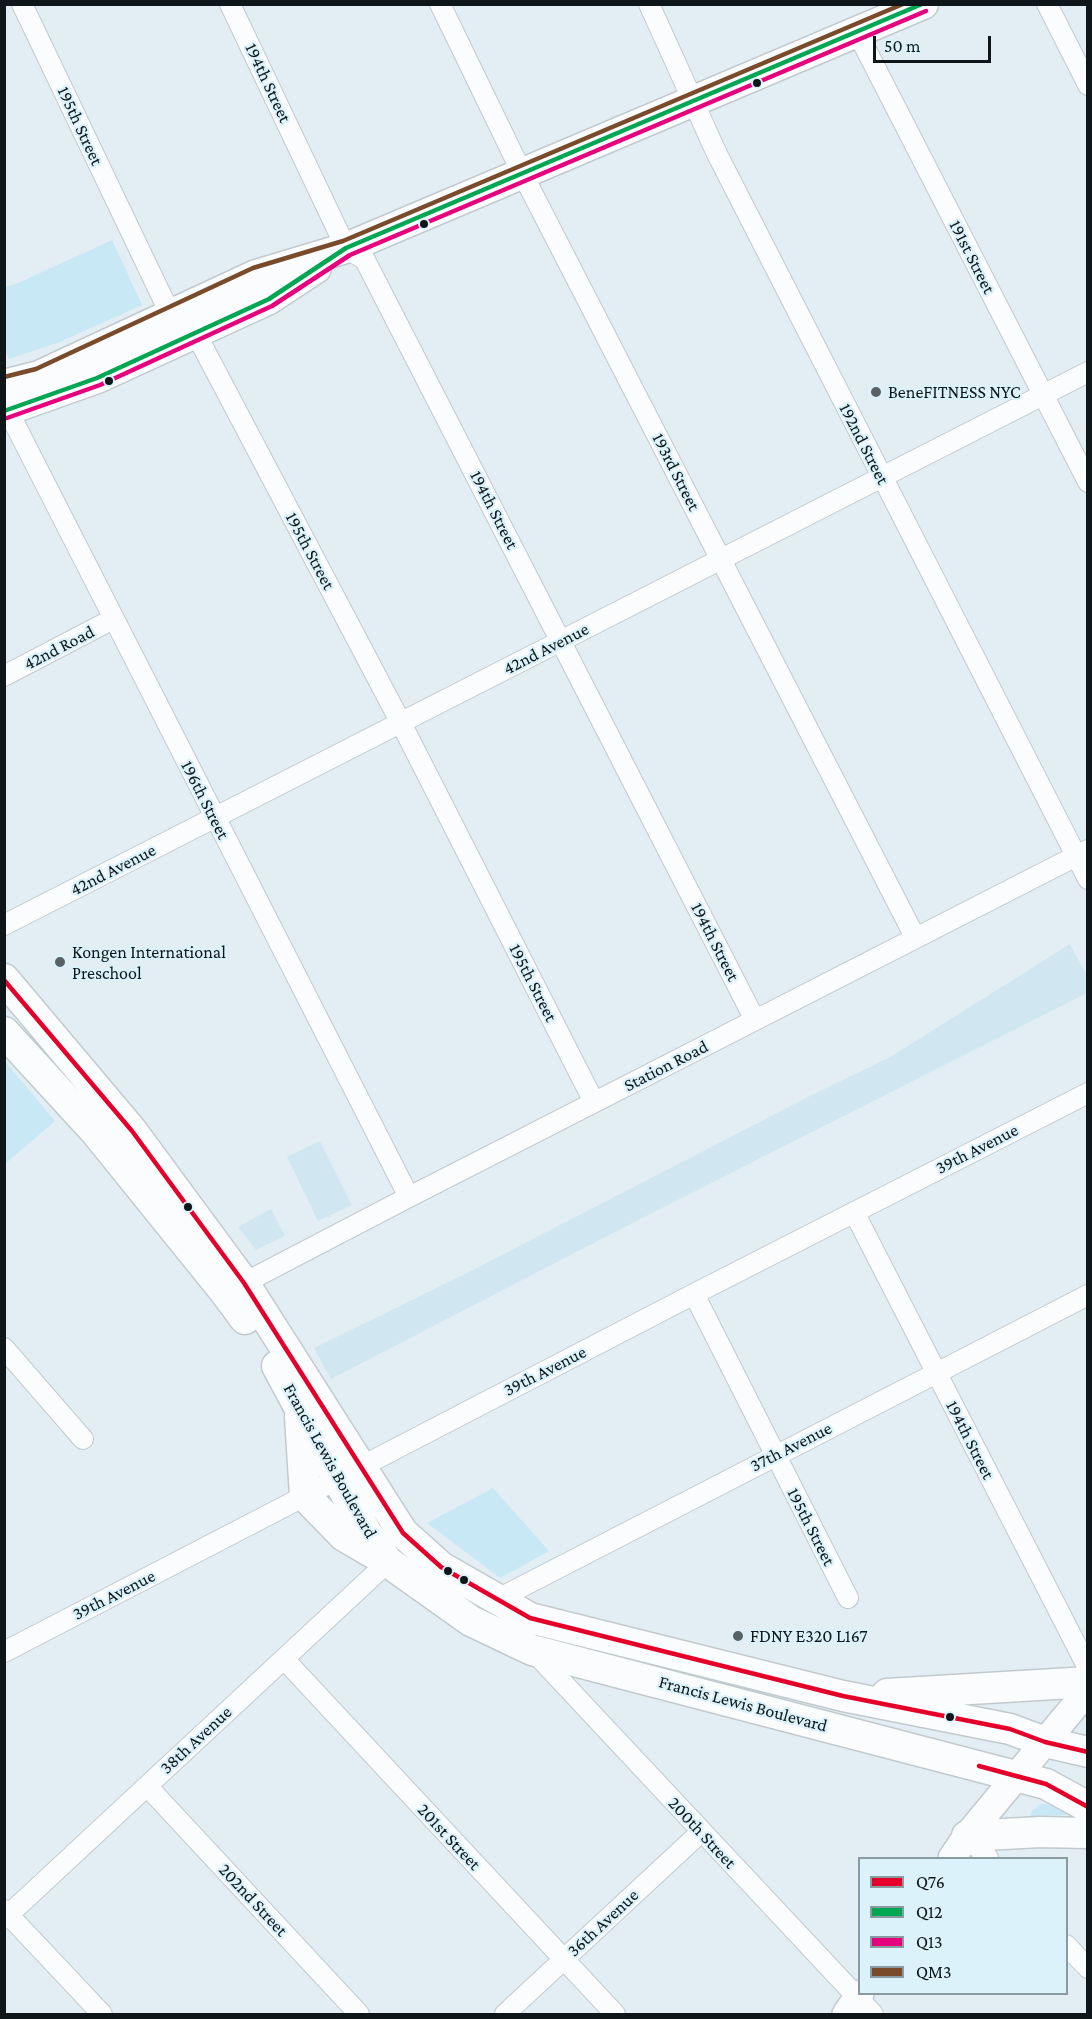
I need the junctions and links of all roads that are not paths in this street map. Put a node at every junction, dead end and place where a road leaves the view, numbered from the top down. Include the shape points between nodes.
1 (22, 4) edge
2 (230, 4) edge
3 (440, 4) edge
4 (649, 4) edge
5 (923, 4) edge
6 (1047, 4) edge
7 (857, 32) junction
8 (1088, 85) edge
9 (693, 101) junction
10 (522, 173) junction
11 (346, 248) junction
12 (186, 322) junction
13 (1088, 372) edge
14 (1043, 394) junction
15 (5, 402) edge
16 (881, 477) junction
17 (1088, 482) edge
18 (722, 559) junction
19 (113, 619) junction
20 (561, 641) junction
21 (4, 676) edge
22 (401, 723) junction
23 (214, 818) junction
24 (1082, 853) edge
25 (1088, 879) edge
26 (4, 925) edge
27 (915, 937) junction
28 (4, 979) edge
29 (755, 1020) junction
30 (4, 1032) edge
31 (1088, 1093) edge
32 (594, 1102) junction
33 (409, 1197) junction
34 (854, 1212) junction
35 (244, 1283) junction
36 (693, 1294) junction
37 (1088, 1295) edge
38 (4, 1348) edge
39 (935, 1373) junction
40 (299, 1408) junction
41 (83, 1439) dead end
42 (775, 1455) junction
43 (349, 1473) junction
44 (304, 1496) junction
45 (388, 1562) junction
46 (848, 1598) dead end
47 (496, 1600) junction
48 (532, 1650) junction
49 (4, 1652) edge
50 (284, 1659) junction
51 (1088, 1668) edge
52 (1088, 1682) edge
53 (1088, 1690) edge
54 (843, 1696) junction
55 (1045, 1742) junction
56 (1088, 1752) edge
57 (1016, 1776) junction
58 (147, 1786) junction
59 (1088, 1807) edge
60 (701, 1832) junction
61 (1088, 1833) edge
62 (960, 1847) edge
63 (985, 1857) edge
64 (6, 1915) edge
65 (1068, 1947) edge
66 (563, 1960) junction
67 (1088, 1968) edge
68 (859, 2005) edge
69 (102, 2014) edge
70 (359, 2014) edge
71 (505, 2014) edge
72 (615, 2014) edge

1 - 12 street, 195th Street via 164,301
2 - 11 street, 194th Street
3 - 10 street, 193rd Street
4 - 9 street, 192nd Street
5 - 7 main road
6 - 8 street
7 - 9 main road
7 - 14 street, 191st Street
9 - 10 main road
9 - 16 street, 192nd Street
10 - 11 main road
10 - 18 street, 193rd Street
11 - 12 main road via 269,299
11 - 20 street, 194th Street via 365,260
12 - 15 main road via 39,376
12 - 15 main road via 97,378
12 - 22 street, 195th Street
13 - 14 street, 42nd Avenue
14 - 16 street, 42nd Avenue
14 - 17 street, 191st Street
15 - 19 street, 196th Street
16 - 18 street, 42nd Avenue
16 - 24 street, 192nd Street
18 - 20 street, 42nd Avenue
18 - 27 street, 193rd Street
19 - 21 street, 42nd Road
19 - 23 street, 196th Street
20 - 22 street, 42nd Avenue
20 - 29 street, 194th Street
22 - 23 street, 42nd Avenue
22 - 32 street, 195th Street
23 - 26 street, 42nd Avenue
23 - 33 street, 196th Street
24 - 25 street, 192nd Street
24 - 27 street, Station Road
27 - 29 street, Station Road
28 - 35 main road, Francis Lewis Boulevard via 132,1131
29 - 32 street, Station Road
30 - 40 main road, Francis Lewis Boulevard via 95,1131 225,1292 276,1363
31 - 34 street, 39th Avenue
32 - 33 street, Station Road
33 - 35 street, Station Road
34 - 36 street, 39th Avenue
34 - 39 street, 194th Street
35 - 43 main road, Francis Lewis Boulevard
36 - 42 street, 195th Street
36 - 43 street, 39th Avenue
37 - 39 street, 37th Avenue
38 - 41 street
39 - 42 street, 37th Avenue
39 - 51 street, 194th Street
40 - 43 main road, Francis Lewis Boulevard
40 - 44 main road
42 - 46 street, 195th Street
42 - 47 street, 37th Avenue
43 - 44 street, 39th Avenue
43 - 45 main road, Francis Lewis Boulevard via 366,1532
43 - 47 main road, Francis Lewis Boulevard via 403,1533 441,1567
44 - 45 main road via 344,1536
44 - 49 street, 39th Avenue
45 - 48 main road, Francis Lewis Boulevard via 471,1622
45 - 50 street, 38th Avenue
47 - 54 main road, Francis Lewis Boulevard via 530,1618
48 - 57 main road, Francis Lewis Boulevard
48 - 60 street, 200th Street
50 - 58 street, 38th Avenue
50 - 66 street, 201st Street
52 - 54 main road
53 - 55 street
54 - 55 main road, Francis Lewis Boulevard via 1010,1730
55 - 56 main road, Francis Lewis Boulevard
55 - 57 street
57 - 59 main road, Francis Lewis Boulevard via 1046,1784
57 - 62 street
58 - 64 street, 38th Avenue
58 - 70 street, 202nd Street
60 - 66 street, 36th Avenue
60 - 68 street, 200th Street
61 - 62 main road via 1040,1832
62 - 63 street
64 - 69 street
65 - 67 street
66 - 71 street, 36th Avenue
66 - 72 street, 201st Street

